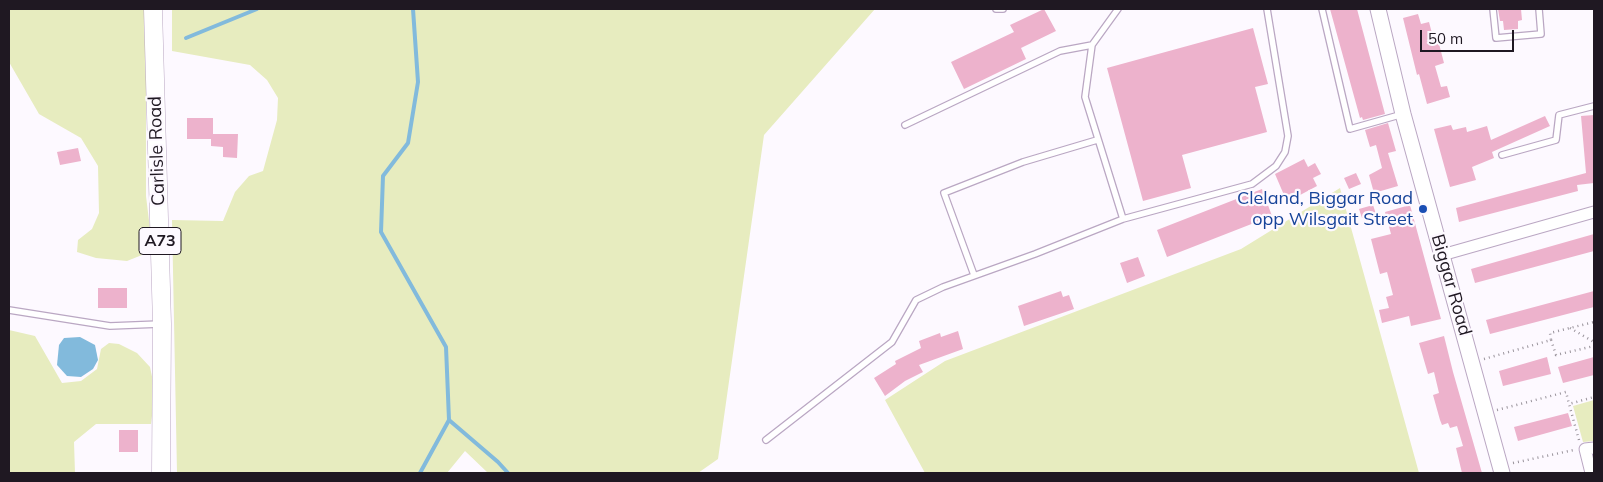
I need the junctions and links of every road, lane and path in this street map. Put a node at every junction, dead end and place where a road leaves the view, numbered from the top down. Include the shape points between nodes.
1 (153, 9) edge
2 (996, 9) edge
3 (1004, 9) edge
4 (1118, 9) edge
5 (1267, 9) edge
6 (1322, 9) edge
7 (1378, 9) edge
8 (1493, 9) edge
9 (1539, 9) edge
10 (1092, 44) junction
11 (1594, 106) edge
12 (1403, 114) junction
13 (905, 125) dead end
14 (1097, 140) junction
15 (1502, 155) dead end
16 (1594, 212) edge
17 (1123, 219) junction
18 (1442, 255) junction
19 (974, 276) junction
20 (9, 310) edge
21 (1594, 322) edge
22 (162, 324) junction
23 (1570, 328) junction
24 (1551, 340) junction
25 (1594, 344) edge
26 (1472, 362) junction
27 (1594, 397) edge
28 (1569, 404) junction
29 (1486, 413) junction
30 (766, 440) dead end
31 (1594, 448) edge
32 (1501, 470) edge
33 (161, 473) edge
34 (1591, 473) edge

1 - 22 main road, Carlisle Road / A73
2 - 3 lane
4 - 10 lane
5 - 17 lane via 1288,136 1285,152 1276,166 1252,184
6 - 12 lane via 1350,129
7 - 12 street, Biggar Road
8 - 9 lane via 1496,38 1541,34
10 - 13 lane via 1060,51
10 - 14 lane via 1085,97
11 - 15 lane via 1559,116 1556,140
12 - 18 street, Biggar Road
14 - 17 lane
14 - 19 lane via 1023,162 944,193
16 - 18 street
17 - 19 lane
18 - 26 street, Biggar Road
19 - 30 lane via 916,300 892,342
20 - 22 lane via 110,326
21 - 23 path
22 - 33 main road, Carlisle Road / A73
23 - 24 path via 1550,333
23 - 25 path
24 - 25 path via 1556,355
24 - 26 path
26 - 29 street, Biggar Road
27 - 28 path
28 - 29 path via 1566,392
28 - 32 path via 1581,449 1565,450
29 - 32 street, Biggar Road
31 - 34 street via 1585,448

